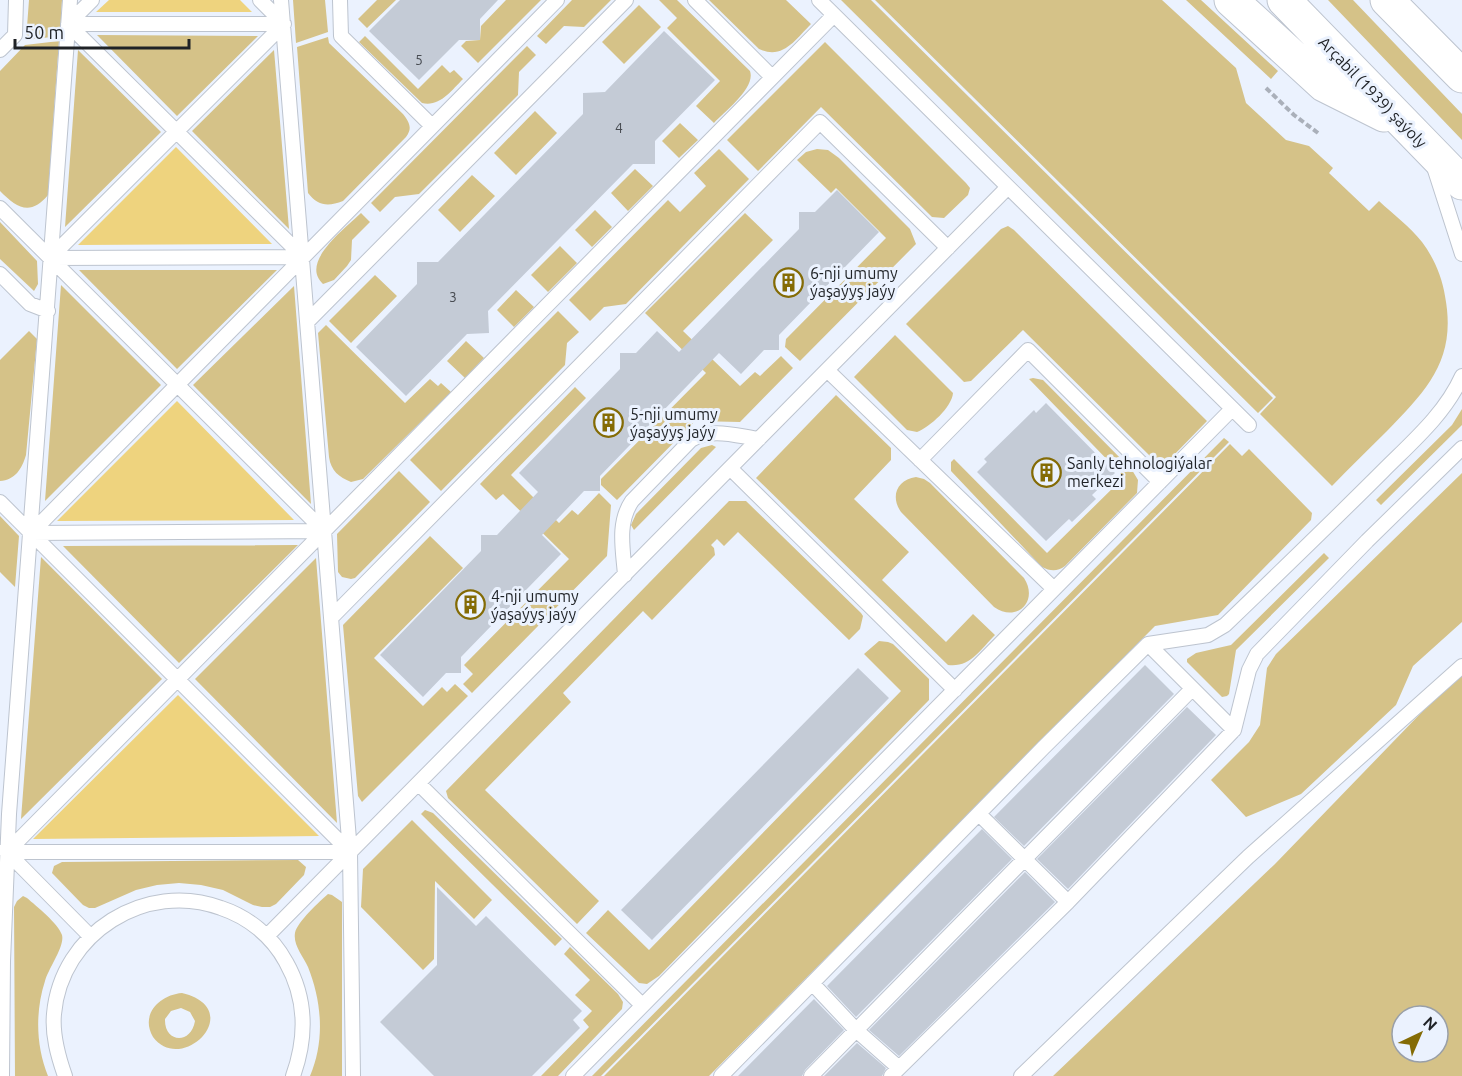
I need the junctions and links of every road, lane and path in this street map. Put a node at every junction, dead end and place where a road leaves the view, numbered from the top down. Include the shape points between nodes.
1 (16, 0) edge
2 (70, 0) edge
3 (92, 0) edge
4 (260, 0) edge
5 (281, 0) edge
6 (340, 0) edge
7 (557, 0) edge
8 (626, 0) edge
9 (694, 0) edge
10 (819, 0) edge
11 (1231, 0) edge
12 (1284, 0) edge
13 (1387, 0) edge
14 (834, 15) junction
15 (68, 24) junction
16 (284, 24) junction
17 (0, 50) edge
18 (1462, 76) edge
19 (772, 77) junction
20 (1266, 88) dead end
21 (432, 126) junction
22 (176, 131) junction
23 (1318, 133) dead end
24 (1418, 138) junction
25 (1462, 183) edge
26 (1008, 188) junction
27 (0, 208) edge
28 (948, 248) junction
29 (1462, 254) edge
30 (303, 257) junction
31 (50, 258) junction
32 (0, 274) edge
33 (48, 311) junction
34 (307, 322) junction
35 (827, 370) junction
36 (1462, 376) edge
37 (177, 385) junction
38 (1232, 409) junction
39 (1249, 424) dead end
40 (759, 439) junction
41 (1462, 448) edge
42 (920, 460) junction
43 (730, 468) junction
44 (1160, 482) junction
45 (0, 502) edge
46 (324, 531) junction
47 (31, 533) junction
48 (625, 575) junction
49 (1054, 590) junction
50 (331, 618) junction
51 (1148, 644) junction
52 (1462, 666) edge
53 (178, 680) junction
54 (1192, 689) junction
55 (955, 690) junction
56 (1234, 730) junction
57 (418, 784) junction
58 (979, 814) junction
59 (3, 849) edge
60 (350, 852) junction
61 (1024, 858) junction
62 (1068, 902) junction
63 (90, 936) junction
64 (267, 936) junction
65 (812, 983) junction
66 (642, 1005) junction
67 (856, 1030) junction
68 (895, 1072) edge
69 (2, 1076) edge
70 (65, 1076) edge
71 (293, 1076) edge
72 (353, 1076) edge
73 (573, 1076) edge
74 (721, 1076) edge
75 (811, 1076) edge
76 (1021, 1076) edge

1 - 17 lane via 15,35
2 - 15 lane
3 - 15 lane
4 - 16 lane
5 - 16 lane
6 - 21 lane via 341,36
7 - 21 lane
8 - 34 lane
9 - 19 lane
10 - 14 lane
11 - 24 main road via 1324,85
12 - 24 main road, Arçabil (1939) şaýoly
13 - 18 main road
14 - 19 lane
14 - 26 lane
15 - 16 lane
15 - 22 lane
15 - 31 lane
16 - 22 lane
16 - 30 lane
19 - 46 lane
20 - 23 path
21 - 30 lane
22 - 30 lane
22 - 31 lane
24 - 25 main road, Arçabil (1939) şaýoly
24 - 29 lane
26 - 28 lane
26 - 38 lane
27 - 31 lane
28 - 35 lane
28 - 50 lane via 820,122
30 - 31 lane
30 - 34 lane
30 - 37 lane
31 - 33 lane
31 - 37 lane
32 - 33 lane via 30,304
33 - 47 lane
34 - 46 lane
35 - 40 lane
35 - 42 lane
36 - 51 lane via 1433,420 1225,625 1208,635
37 - 46 lane
37 - 47 lane
38 - 39 lane
38 - 44 lane
40 - 43 lane
40 - 48 lane via 709,433 691,440 625,511 621,526
41 - 56 lane via 1257,654 1249,670
42 - 44 lane via 1028,350
42 - 49 lane
43 - 48 lane
43 - 55 lane
44 - 49 lane
45 - 47 lane
46 - 47 lane
46 - 50 lane
46 - 53 lane
47 - 53 lane
47 - 59 lane
48 - 57 lane
49 - 55 lane
50 - 60 lane
51 - 54 lane
51 - 58 lane
52 - 76 lane via 1248,857
53 - 59 lane
53 - 60 lane
54 - 56 lane
54 - 61 lane
55 - 66 lane
56 - 62 lane
57 - 60 lane
57 - 66 lane
58 - 61 lane
58 - 65 lane
59 - 60 lane
59 - 63 lane
59 - 69 lane
60 - 64 lane
60 - 72 lane
61 - 62 lane
61 - 67 lane
62 - 68 lane
63 - 64 lane via 126,911 168,900 189,900 231,911
63 - 70 lane via 65,972 54,1014 54,1035
64 - 71 lane via 292,972 302,1003 303,1036
65 - 67 lane
65 - 74 lane
66 - 73 lane
67 - 68 lane
67 - 75 lane

